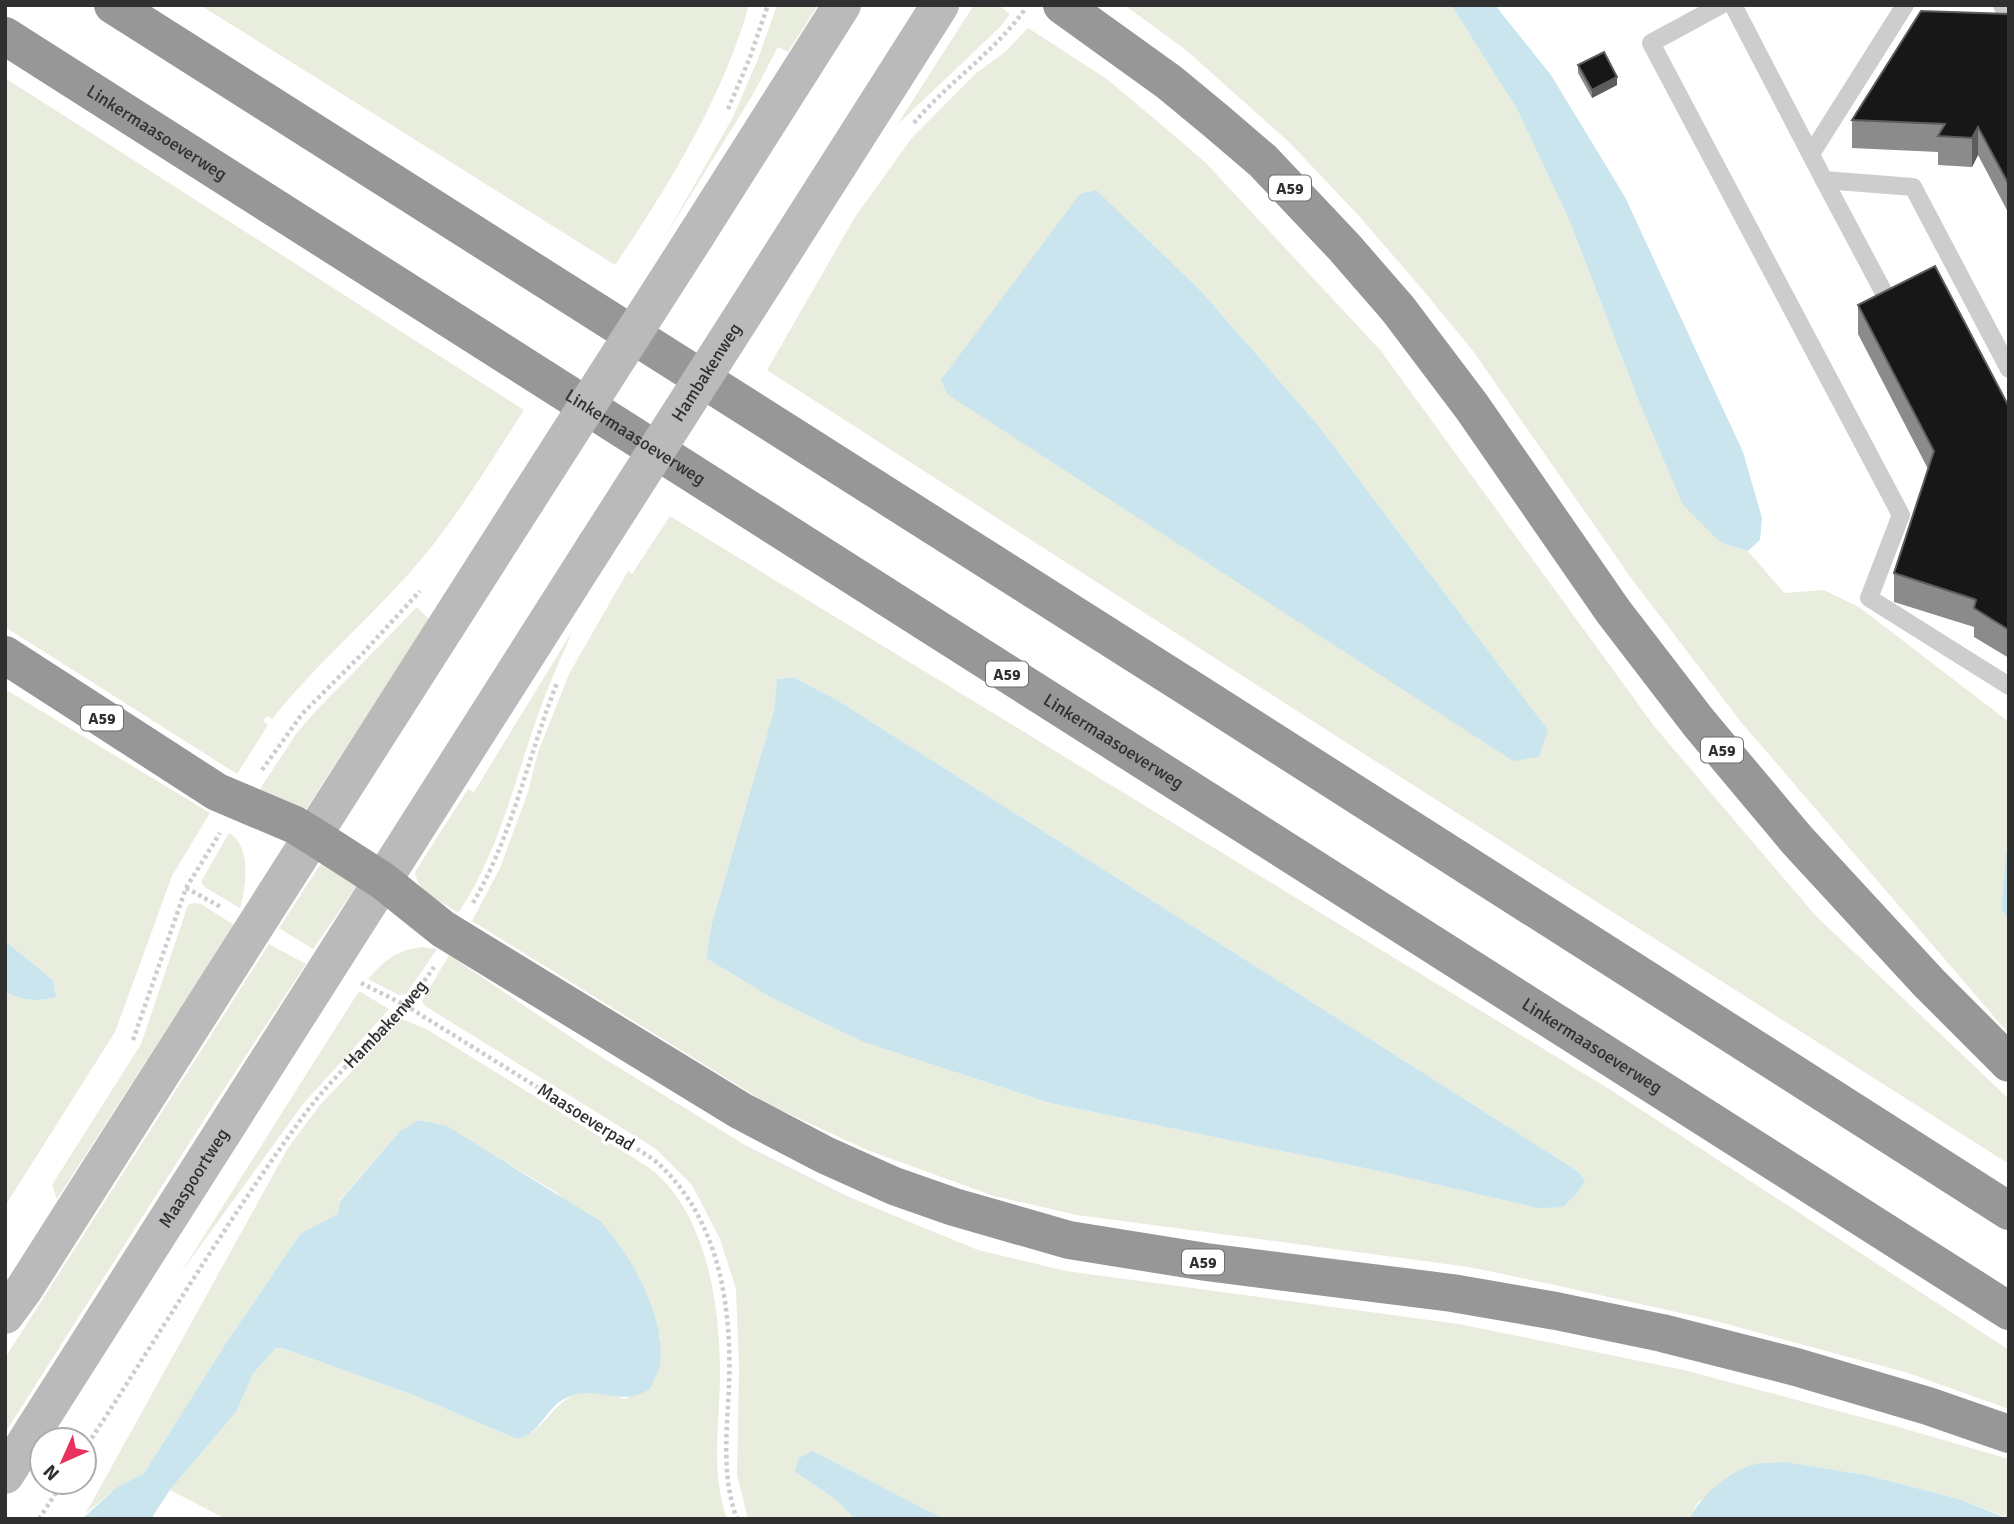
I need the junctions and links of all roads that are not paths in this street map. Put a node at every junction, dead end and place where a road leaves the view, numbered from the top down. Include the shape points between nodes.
1 (113, 5) edge
2 (842, 5) edge
3 (940, 5) edge
4 (1062, 5) edge
5 (1721, 5) edge
6 (1733, 5) edge
7 (1905, 5) edge
8 (5, 36) edge
9 (1811, 155) junction
10 (1824, 180) junction
11 (1883, 290) edge
12 (2008, 363) edge
13 (5, 655) edge
14 (2009, 686) edge
15 (313, 836) junction
16 (383, 881) junction
17 (2009, 1063) edge
18 (2009, 1212) edge
19 (2009, 1311) edge
20 (5, 1315) edge
21 (2009, 1434) edge
22 (5, 1475) edge

1 - 18 highway
2 - 15 main road, bridge
3 - 16 main road, Hambakenweg, bridge
4 - 17 highway, A59 via 1215,120 1263,162 1345,248 1472,407 1613,611 1699,723 1797,840
5 - 14 lane via 1651,43 1901,516 1869,598
6 - 9 lane
7 - 9 lane
8 - 19 highway, Linkermaasoeverweg / A59
9 - 10 lane
10 - 11 lane
10 - 12 lane via 1913,187
13 - 15 highway, A59 via 211,788
15 - 16 highway
15 - 20 main road
16 - 21 highway, A59 via 454,936 752,1117 871,1175 954,1207 1069,1240 1452,1293 1662,1333 1796,1367
16 - 22 main road, Maaspoortweg

